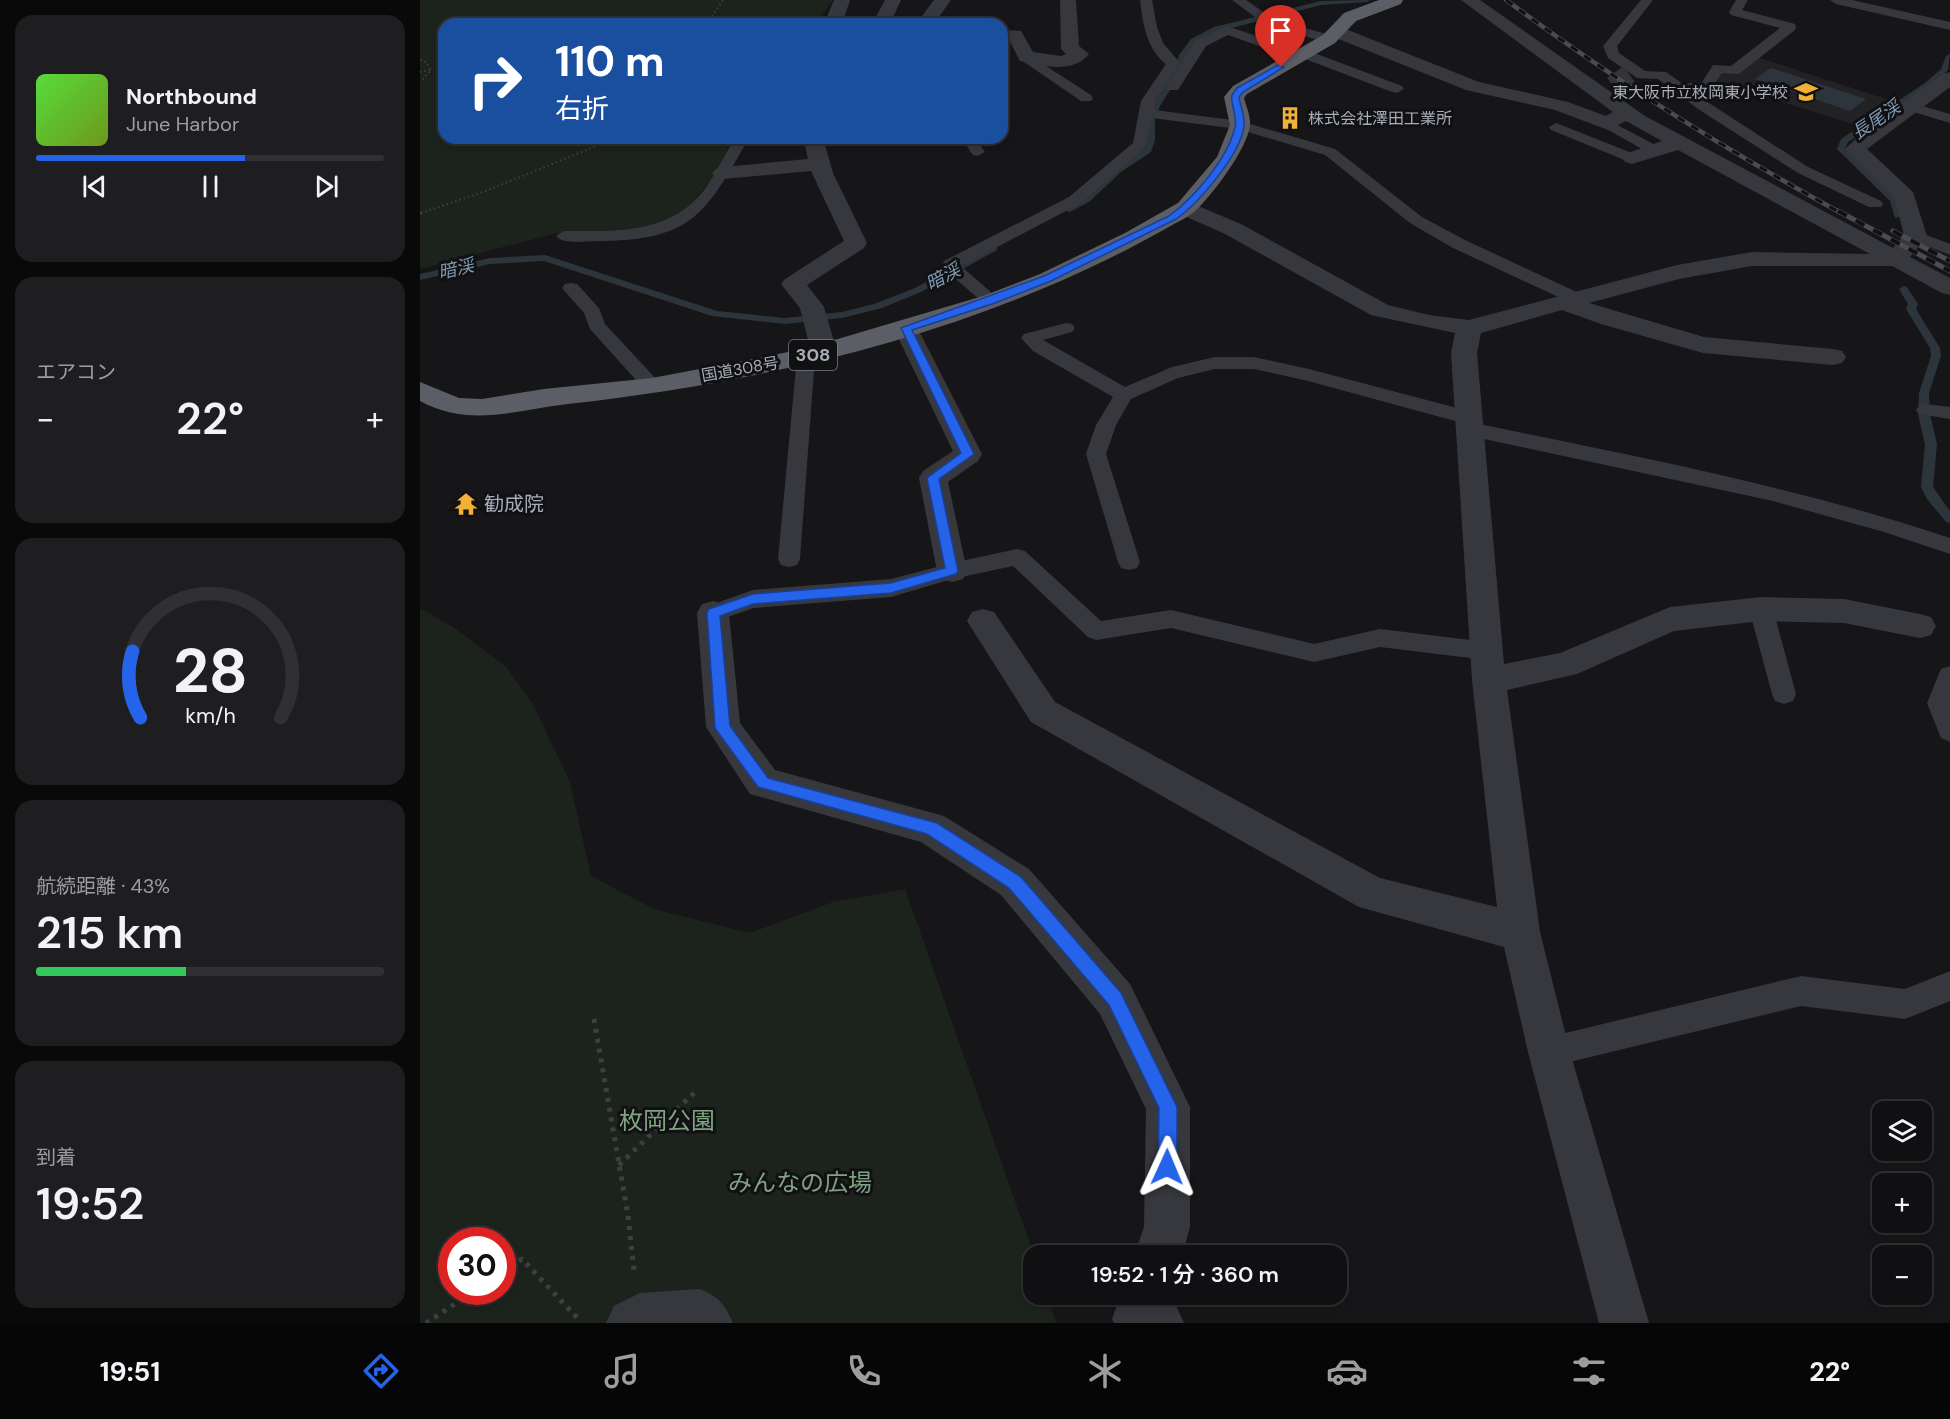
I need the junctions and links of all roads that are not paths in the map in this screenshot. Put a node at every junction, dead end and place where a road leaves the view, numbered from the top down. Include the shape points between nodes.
1 (842, 0) edge
2 (893, 0) edge
3 (943, 0) edge
4 (1068, 0) edge
5 (1146, 0) edge
6 (1238, 0) edge
7 (1391, 0) edge
8 (1469, 0) edge
9 (1647, 0) edge
10 (1724, 0) edge
11 (1836, 0) edge
12 (1741, 2) edge
13 (834, 18) edge
14 (884, 18) edge
15 (930, 18) edge
16 (1950, 26) edge
17 (1008, 35) edge
18 (1333, 36) junction
19 (1303, 55) junction
20 (1026, 57) junction
21 (1950, 78) edge
22 (1397, 89) dead end
23 (1679, 89) junction
24 (1086, 98) dead end
25 (1912, 107) junction
26 (1626, 112) junction
27 (1153, 114) junction
28 (1950, 119) edge
29 (1608, 124) junction
30 (1240, 125) junction
31 (1556, 127) dead end
32 (1680, 142) junction
33 (739, 144) edge
34 (814, 144) edge
35 (972, 144) edge
36 (1656, 151) junction
37 (978, 153) dead end
38 (1632, 158) joint
39 (819, 165) junction
40 (723, 173) junction
41 (1875, 204) dead end
42 (1186, 208) junction
43 (564, 236) dead end
44 (1916, 236) junction
45 (1950, 250) edge
46 (1896, 259) junction
47 (571, 288) dead end
48 (1950, 288) edge
49 (1569, 300) junction
50 (992, 301) junction
51 (906, 328) junction
52 (1066, 328) dead end
53 (1469, 328) junction
54 (815, 336) junction
55 (1833, 357) dead end
56 (651, 386) junction
57 (420, 390) edge
58 (1124, 395) junction
59 (1926, 410) dead end
60 (1950, 413) edge
61 (1470, 423) junction
62 (1950, 546) edge
63 (789, 560) dead end
64 (1129, 562) dead end
65 (952, 571) junction
66 (1761, 609) junction
67 (713, 613) joint
68 (983, 621) dead end
69 (1920, 626) dead end
70 (1488, 665) junction
71 (1950, 676) edge
72 (1784, 694) dead end
73 (1950, 731) edge
74 (1521, 932) junction
75 (1950, 986) edge
76 (1549, 1052) junction
77 (1161, 1245) edge
78 (1141, 1305) edge
79 (635, 1321) edge
80 (708, 1323) edge
81 (1159, 1323) edge
82 (1624, 1323) edge

1 - 13 street
2 - 14 street
3 - 15 street
4 - 20 street via 1070,49 1080,54 1064,62
5 - 27 lane via 1149,31 1165,58 1173,63 1148,101
6 - 18 lane via 1266,19
7 - 18 highway via 1350,17
8 - 26 street via 1607,90
9 - 23 lane via 1610,46 1613,55 1642,75 1661,75
10 - 12 lane
11 - 16 lane
12 - 23 lane via 1735,12 1790,27 1734,71 1718,68 1706,86
17 - 20 street via 1015,34
18 - 19 highway
18 - 29 street via 1473,86 1561,106
19 - 22 lane
19 - 27 lane via 1227,30 1201,43 1161,110
19 - 30 highway via 1240,90 1234,97
20 - 24 lane
21 - 25 street
23 - 41 lane via 1803,170
25 - 28 lane
25 - 44 street via 1855,149 1905,197
26 - 29 street
26 - 32 street
27 - 30 lane
27 - 50 lane via 1140,145 1075,201 950,265
29 - 36 lane
30 - 42 highway, 国道308号 / 308 via 1227,158
30 - 49 lane via 1330,152 1416,220
31 - 38 lane
32 - 36 street
32 - 46 street
33 - 40 lane
34 - 39 street
35 - 37 lane
36 - 38 street
39 - 40 street
39 - 54 street via 856,243 793,284
40 - 43 lane via 703,202 677,222 642,235
42 - 50 highway, 国道308号 / 308 via 1048,279
42 - 53 street via 1233,229 1380,310
44 - 45 lane
44 - 46 street
46 - 48 street
46 - 49 street via 1752,259 1677,272
47 - 56 lane via 593,312 596,324
49 - 53 street
49 - 55 street via 1610,319 1703,345
50 - 51 highway, 国道308号 / 308
51 - 54 highway, 国道308号 / 308
51 - 65 street via 968,454 933,478
52 - 58 lane via 1030,338
53 - 61 street via 1464,353
54 - 56 highway, 国道308号 / 308
54 - 63 lane
56 - 57 highway, 国道308号 / 308 via 482,408 458,407
58 - 61 lane via 1172,373 1215,363 1254,363 1309,375
58 - 64 lane via 1106,425 1096,454
59 - 60 lane
61 - 62 lane via 1761,492
61 - 70 street
65 - 67 lane via 891,588 753,599
65 - 70 lane via 1017,557 1096,631 1172,619 1314,653 1380,638
66 - 69 street via 1844,611
66 - 70 street via 1670,619 1565,665
66 - 72 lane
67 - 77 street via 723,728 763,783 931,828 1015,882 1115,999 1168,1107 1167,1227
68 - 74 street via 1043,712 1373,894
70 - 74 street
71 - 73 lane via 1939,703
74 - 76 street
75 - 76 lane via 1905,1004 1801,991
76 - 82 street
78 - 81 street via 1137,1319
79 - 80 street via 699,1313

